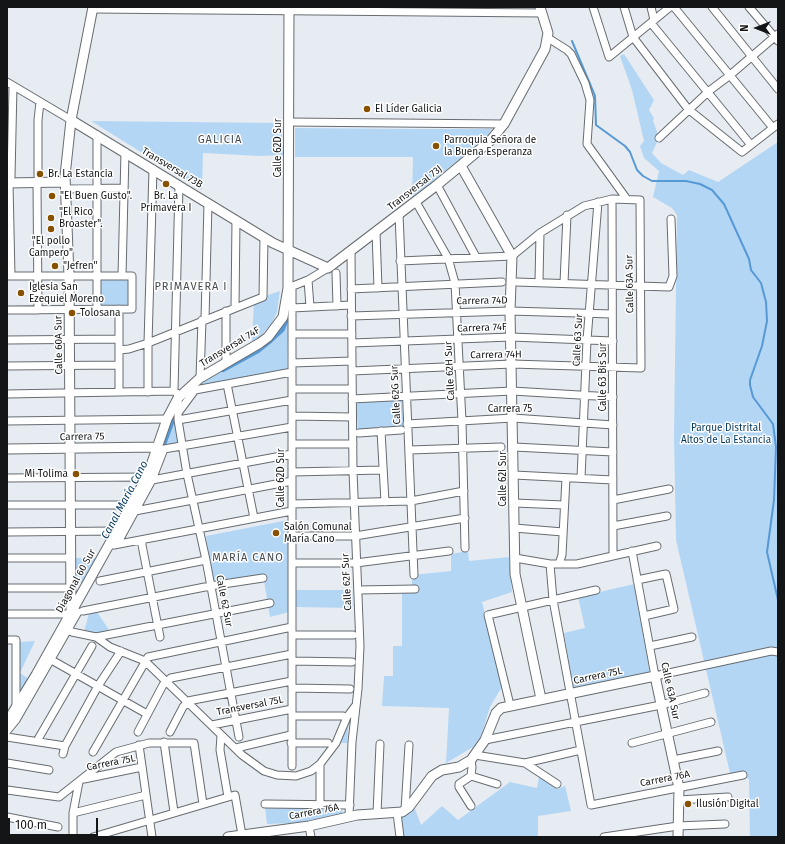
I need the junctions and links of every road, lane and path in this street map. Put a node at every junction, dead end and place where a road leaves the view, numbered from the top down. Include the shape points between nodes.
1 (593, 7) edge
2 (624, 7) edge
3 (651, 7) edge
4 (670, 7) edge
5 (674, 7) edge
6 (712, 7) edge
7 (749, 7) edge
8 (93, 8) edge
9 (289, 9) edge
10 (541, 10) edge
11 (653, 21) junction
12 (548, 36) junction
13 (634, 37) junction
14 (777, 38) edge
15 (752, 56) junction
16 (729, 76) junction
17 (10, 84) edge
18 (778, 89) edge
19 (709, 91) junction
20 (40, 102) junction
21 (688, 109) junction
22 (71, 120) junction
23 (289, 122) junction
24 (504, 124) junction
25 (775, 126) edge
26 (97, 135) junction
27 (659, 138) dead end
28 (751, 144) junction
29 (125, 152) junction
30 (461, 166) junction
31 (152, 169) junction
32 (8, 180) edge
33 (37, 180) junction
34 (65, 182) junction
35 (179, 185) junction
36 (438, 185) junction
37 (124, 188) junction
38 (97, 189) junction
39 (626, 198) junction
40 (612, 199) junction
41 (416, 202) junction
42 (598, 202) junction
43 (208, 203) junction
44 (399, 214) junction
45 (567, 215) junction
46 (671, 219) dead end
47 (236, 220) junction
48 (376, 232) junction
49 (540, 233) junction
50 (264, 238) junction
51 (351, 251) junction
52 (288, 252) junction
53 (512, 256) junction
54 (476, 257) junction
55 (448, 258) junction
56 (400, 261) junction
57 (332, 270) junction
58 (9, 276) edge
59 (38, 276) junction
60 (69, 276) junction
61 (97, 276) junction
62 (122, 276) junction
63 (308, 280) junction
64 (502, 282) dead end
65 (516, 282) dead end
66 (539, 282) junction
67 (455, 283) junction
68 (564, 283) junction
69 (591, 285) junction
70 (613, 286) junction
71 (401, 287) junction
72 (642, 287) junction
73 (290, 288) junction
74 (378, 288) junction
75 (351, 289) junction
76 (337, 306) junction
77 (351, 306) junction
78 (235, 307) junction
79 (310, 307) junction
80 (292, 308) junction
81 (69, 309) junction
82 (97, 309) junction
83 (119, 309) junction
84 (7, 310) edge
85 (38, 310) junction
86 (226, 311) junction
87 (510, 311) junction
88 (457, 312) junction
89 (402, 314) junction
90 (589, 314) junction
91 (612, 314) junction
92 (351, 316) junction
93 (203, 320) junction
94 (175, 331) junction
95 (292, 334) junction
96 (352, 334) junction
97 (511, 336) junction
98 (70, 339) junction
99 (119, 339) junction
100 (458, 339) junction
101 (7, 340) edge
102 (587, 340) junction
103 (404, 341) junction
104 (612, 341) junction
105 (148, 343) junction
106 (352, 343) junction
107 (119, 350) junction
108 (352, 362) junction
109 (226, 363) junction
110 (292, 363) junction
111 (512, 364) junction
112 (119, 365) junction
113 (7, 366) edge
114 (70, 366) junction
115 (460, 366) junction
116 (586, 366) junction
117 (612, 368) junction
118 (641, 368) joint
119 (405, 369) junction
120 (352, 371) junction
121 (292, 372) junction
122 (200, 378) junction
123 (227, 384) junction
124 (292, 389) junction
125 (352, 389) junction
126 (119, 392) junction
127 (148, 392) junction
128 (512, 392) junction
129 (70, 393) junction
130 (7, 394) edge
131 (461, 394) junction
132 (177, 395) junction
133 (406, 396) junction
134 (585, 396) junction
135 (612, 397) junction
136 (352, 398) junction
137 (292, 400) junction
138 (233, 410) junction
139 (292, 416) junction
140 (178, 417) junction
141 (352, 417) junction
142 (513, 418) junction
143 (166, 419) junction
144 (70, 420) junction
145 (7, 421) edge
146 (462, 421) junction
147 (584, 423) junction
148 (407, 424) junction
149 (613, 425) junction
150 (292, 427) junction
151 (401, 430) dead end
152 (381, 431) junction
153 (359, 433) dead end
154 (238, 436) junction
155 (292, 444) junction
156 (353, 444) junction
157 (182, 446) junction
158 (501, 447) dead end
159 (514, 447) junction
160 (71, 448) junction
161 (161, 448) junction
162 (7, 449) edge
163 (463, 449) junction
164 (408, 450) junction
165 (582, 450) junction
166 (613, 452) junction
167 (292, 454) junction
168 (243, 463) junction
169 (383, 470) junction
170 (353, 471) junction
171 (292, 472) junction
172 (187, 474) junction
173 (514, 475) junction
174 (7, 478) edge
175 (71, 478) junction
176 (566, 478) junction
177 (581, 478) junction
178 (150, 479) junction
179 (613, 480) junction
180 (292, 481) junction
181 (249, 489) junction
182 (669, 489) dead end
183 (464, 491) junction
184 (192, 500) junction
185 (613, 500) junction
186 (411, 501) junction
187 (384, 502) junction
188 (354, 503) junction
189 (514, 503) junction
190 (7, 505) edge
191 (71, 505) junction
192 (564, 505) junction
193 (133, 508) junction
194 (292, 508) junction
195 (667, 516) dead end
196 (254, 518) junction
197 (465, 518) junction
198 (613, 526) junction
199 (412, 528) junction
200 (514, 528) junction
201 (198, 529) junction
202 (117, 531) junction
203 (7, 532) edge
204 (71, 532) junction
205 (563, 532) junction
206 (292, 536) junction
207 (355, 536) junction
208 (141, 540) junction
209 (113, 545) junction
210 (657, 546) dead end
211 (465, 548) dead end
212 (450, 551) dead end
213 (632, 551) junction
214 (613, 555) junction
215 (413, 557) junction
216 (7, 558) edge
217 (71, 558) junction
218 (515, 558) junction
219 (206, 560) junction
220 (292, 563) junction
221 (356, 563) junction
222 (550, 564) junction
223 (559, 564) junction
224 (148, 572) junction
225 (414, 575) dead end
226 (263, 578) dead end
227 (637, 580) junction
228 (100, 581) dead end
229 (210, 586) junction
230 (7, 588) edge
231 (71, 588) junction
232 (415, 589) dead end
233 (84, 590) junction
234 (358, 590) junction
235 (596, 590) dead end
236 (153, 598) junction
237 (553, 600) junction
238 (270, 603) dead end
239 (522, 607) junction
240 (77, 612) junction
241 (216, 613) junction
242 (7, 614) edge
243 (644, 616) junction
244 (158, 625) junction
245 (292, 627) junction
246 (72, 632) dead end
247 (292, 635) junction
248 (353, 635) dead end
249 (96, 637) junction
250 (160, 637) dead end
251 (692, 637) dead end
252 (7, 640) edge
253 (221, 641) junction
254 (92, 646) dead end
255 (650, 646) junction
256 (121, 651) junction
257 (778, 652) edge
258 (292, 654) junction
259 (49, 658) junction
260 (145, 661) junction
261 (292, 662) junction
262 (352, 662) dead end
263 (226, 667) junction
264 (75, 673) junction
265 (655, 676) junction
266 (167, 680) junction
267 (292, 685) junction
268 (98, 686) junction
269 (350, 689) dead end
270 (231, 693) junction
271 (570, 693) junction
272 (705, 693) dead end
273 (541, 699) junction
274 (123, 700) junction
275 (188, 701) junction
276 (356, 705) junction
277 (510, 705) junction
278 (661, 705) junction
279 (16, 710) junction
280 (292, 712) junction
281 (147, 714) junction
282 (343, 716) dead end
283 (236, 720) junction
284 (7, 722) edge
285 (576, 722) junction
286 (711, 722) dead end
287 (212, 725) junction
288 (7, 731) edge
289 (138, 732) dead end
290 (170, 732) dead end
291 (667, 733) junction
292 (221, 735) junction
293 (292, 735) junction
294 (7, 737) edge
295 (239, 737) dead end
296 (485, 740) junction
297 (37, 741) junction
298 (164, 742) junction
299 (292, 743) junction
300 (328, 743) dead end
301 (632, 743) dead end
302 (380, 744) dead end
303 (139, 745) junction
304 (409, 745) dead end
305 (65, 746) junction
306 (236, 748) junction
307 (581, 750) junction
308 (718, 751) dead end
309 (93, 752) dead end
310 (63, 754) dead end
311 (473, 757) junction
312 (673, 760) junction
313 (7, 763) edge
314 (525, 763) junction
315 (320, 764) junction
316 (292, 766) dead end
317 (142, 768) junction
318 (49, 770) dead end
319 (743, 775) dead end
320 (471, 776) junction
321 (81, 781) junction
322 (497, 784) dead end
323 (557, 784) dead end
324 (679, 788) junction
325 (7, 790) edge
326 (146, 795) junction
327 (232, 796) junction
328 (728, 796) dead end
329 (679, 800) junction
330 (202, 804) junction
331 (265, 804) dead end
332 (320, 805) junction
333 (350, 805) junction
334 (471, 806) dead end
335 (174, 812) junction
336 (401, 812) junction
337 (74, 813) junction
338 (377, 814) junction
339 (349, 816) junction
340 (7, 817) edge
341 (150, 820) junction
342 (725, 824) dead end
343 (309, 826) junction
344 (678, 826) junction
345 (58, 827) dead end
346 (242, 835) junction
347 (73, 837) edge
348 (92, 837) edge
349 (152, 837) edge
350 (228, 837) edge
351 (311, 837) edge
352 (400, 837) edge
353 (604, 837) edge
354 (678, 837) edge

1 - 13 street via 609,57
2 - 13 street
3 - 11 street
4 - 11 street
5 - 16 street
6 - 15 street
7 - 14 street
8 - 9 street
8 - 22 street, Calle 60A Sur
9 - 10 street
9 - 23 street, Calle 62D Sur
10 - 12 street
11 - 13 street
11 - 19 street
12 - 24 street, Transversal 73J via 544,49
12 - 39 street via 571,54 585,82 590,100 587,144
13 - 21 street
14 - 15 street
15 - 16 street
15 - 18 street
16 - 19 street
16 - 25 street
17 - 20 street, Transversal 73B
17 - 32 street
19 - 21 street
19 - 28 street
20 - 22 street, Transversal 73B
20 - 33 street
21 - 27 street
21 - 28 street via 742,152
22 - 26 street, Transversal 73B
22 - 34 street, Calle 60A Sur
23 - 24 street
23 - 52 street, Calle 62D Sur
24 - 30 street, Transversal 73J via 490,141
25 - 28 street
26 - 29 street, Transversal 73B
26 - 38 street
29 - 31 street, Transversal 73B
29 - 37 street
30 - 36 street, Transversal 73J
30 - 53 street
31 - 35 street, Transversal 73B
31 - 105 street
32 - 33 street
32 - 58 street
33 - 34 street
33 - 59 street
34 - 38 street
34 - 60 street, Calle 60A Sur
35 - 43 street, Transversal 73B
35 - 94 street, Calle 62 Sur
36 - 41 street, Transversal 73J
36 - 54 street
37 - 38 street
37 - 62 street
38 - 61 street
39 - 40 street
39 - 72 street, Calle 63A Sur via 640,200
40 - 42 street
40 - 70 street, Calle 63 Bis Sur
41 - 44 street, Transversal 73J
41 - 55 street, Calle 62H Sur
42 - 45 street
42 - 69 street, Calle 63 Sur
43 - 47 street, Transversal 73B
43 - 93 street
44 - 48 street, Transversal 73J
44 - 56 street, Calle 62G Sur
45 - 49 street
45 - 68 street
46 - 72 street via 673,276 669,287
47 - 50 street, Transversal 73B
47 - 78 street
48 - 51 street, Transversal 73J
48 - 74 street
49 - 53 street
49 - 66 street
50 - 52 street, Transversal 73B
50 - 78 street via 263,297
51 - 57 street, Transversal 73J
51 - 75 street, Calle 62F Sur
52 - 57 street, Transversal 73B
52 - 73 street, Calle 62D Sur
53 - 54 street
53 - 87 street, Calle 62I Sur
54 - 55 street
55 - 56 street
55 - 67 street, Calle 62H Sur
56 - 71 street, Calle 62G Sur
57 - 63 street, Transversal 73J
57 - 76 street
58 - 59 street
59 - 60 street
59 - 85 street
60 - 61 street
60 - 81 street, Calle 60A Sur
61 - 62 street
61 - 82 street
62 - 83 street via 132,276 132,309
63 - 73 street, Transversal 73J
63 - 79 street
64 - 67 street
65 - 66 street
66 - 68 street
67 - 71 street
67 - 88 street, Calle 62H Sur
68 - 69 street
69 - 70 street
69 - 90 street, Calle 63 Sur
70 - 72 street
70 - 91 street, Calle 63 Bis Sur
71 - 74 street
71 - 89 street, Calle 62G Sur
72 - 118 street, Calle 63A Sur
73 - 80 street, Calle 62D Sur
73 - 109 street, Transversal 74F via 279,324 260,344
74 - 75 street
75 - 77 street, Calle 62F Sur
76 - 77 street
76 - 79 street
77 - 92 street, Calle 62F Sur
78 - 86 street
79 - 80 street
80 - 95 street, Calle 62D Sur
81 - 82 street
81 - 85 street
81 - 98 street, Calle 60A Sur
82 - 83 street
83 - 99 street
84 - 85 street
86 - 93 street
86 - 109 street
87 - 88 street, Carrera 74D
87 - 90 street, Carrera 74D
87 - 97 street, Calle 62I Sur
88 - 89 street, Carrera 74D
88 - 100 street, Calle 62H Sur
89 - 92 street, Carrera 74D
89 - 103 street, Calle 62G Sur
90 - 91 street, Carrera 74D
90 - 102 street, Calle 63 Sur
91 - 104 street, Calle 63 Bis Sur
92 - 96 street, Calle 62F Sur
93 - 94 street
93 - 122 street
94 - 105 street
94 - 132 street, Calle 62 Sur
95 - 96 street
95 - 110 street, Calle 62D Sur
96 - 106 street, Calle 62F Sur
97 - 100 street, Carrera 74F
97 - 102 street, Carrera 74F
97 - 111 street, Calle 62I Sur
98 - 99 street
98 - 101 street
98 - 114 street, Calle 60A Sur
99 - 107 street
100 - 103 street, Carrera 74F
100 - 115 street, Calle 62H Sur
102 - 104 street, Carrera 74F
102 - 116 street, Calle 63 Sur
103 - 106 street, Carrera 74F
103 - 119 street, Calle 62G Sur
104 - 117 street, Calle 63 Bis Sur
105 - 107 street
105 - 127 street
106 - 108 street, Calle 62F Sur
107 - 112 street
108 - 110 street
108 - 120 street, Calle 62F Sur
109 - 122 street, Transversal 74F
110 - 121 street, Calle 62D Sur
111 - 115 street, Carrera 74H
111 - 116 street, Carrera 74H
111 - 128 street, Calle 62I Sur
112 - 114 street
112 - 126 street
113 - 114 street
114 - 129 street, Calle 60A Sur
115 - 119 street, Carrera 74H
115 - 131 street, Calle 62H Sur
116 - 117 street, Carrera 74H
116 - 134 street, Calle 63 Sur
117 - 118 street, Carrera 74H
117 - 135 street, Calle 63 Bis Sur
119 - 120 street, Carrera 74H
119 - 133 street, Calle 62G Sur
120 - 125 street, Calle 62F Sur
121 - 123 street
121 - 124 street, Calle 62D Sur
122 - 132 street, Transversal 74F
123 - 138 street
123 - 140 street via 195,390
124 - 125 street
124 - 137 street, Calle 62D Sur
125 - 136 street, Calle 62F Sur
126 - 127 street
126 - 129 street
127 - 132 street
128 - 131 street
128 - 134 street
128 - 142 street, Calle 62I Sur
129 - 130 street
129 - 144 street, Calle 60A Sur
131 - 133 street
131 - 146 street, Calle 62H Sur
132 - 140 street, Calle 62 Sur
132 - 143 street, Diagonal 60 Sur
133 - 136 street
133 - 148 street, Calle 62G Sur
134 - 135 street
134 - 147 street, Calle 63 Sur
135 - 149 street, Calle 63 Bis Sur
136 - 141 street, Calle 62F Sur
137 - 138 street
137 - 139 street, Calle 62D Sur
138 - 140 street
138 - 154 street
139 - 141 street
139 - 150 street, Calle 62D Sur
140 - 157 street, Calle 62 Sur
141 - 156 street, Calle 62F Sur
142 - 146 street, Carrera 75
142 - 147 street, Carrera 75
142 - 159 street, Calle 62I Sur
143 - 144 street
143 - 161 street, Diagonal 60 Sur
144 - 145 street
144 - 160 street, Calle 60A Sur
146 - 148 street, Carrera 75
146 - 163 street, Calle 62H Sur
147 - 149 street, Carrera 75
147 - 165 street, Calle 63 Sur
148 - 164 street, Calle 62G Sur
149 - 166 street, Calle 63 Bis Sur
150 - 154 street, Carrera 75
150 - 155 street, Calle 62D Sur
151 - 152 street
152 - 153 street
152 - 169 street
154 - 157 street, Carrera 75
154 - 168 street
155 - 156 street
155 - 167 street, Calle 62D Sur
156 - 170 street, Calle 62F Sur
157 - 161 street, Carrera 75
157 - 172 street, Calle 62 Sur
158 - 163 street
159 - 165 street
159 - 173 street, Calle 62I Sur
160 - 161 street, Carrera 75
160 - 162 street, Carrera 75
160 - 175 street, Calle 60A Sur
161 - 178 street, Diagonal 60 Sur
163 - 164 street
163 - 183 street, Calle 62H Sur
164 - 186 street, Calle 62G Sur
165 - 166 street
165 - 177 street, Calle 63 Sur
166 - 179 street, Calle 63 Bis Sur
167 - 168 street
167 - 171 street, Calle 62D Sur
168 - 172 street
168 - 181 street
169 - 170 street
169 - 187 street
170 - 171 street
170 - 188 street, Calle 62F Sur
171 - 180 street, Calle 62D Sur
172 - 178 street
172 - 184 street, Calle 62 Sur
173 - 176 street
173 - 189 street, Calle 62I Sur
174 - 175 street
175 - 178 street
175 - 191 street, Calle 60A Sur
176 - 177 street
176 - 192 street
177 - 179 street
178 - 193 street, Diagonal 60 Sur
179 - 185 street, Calle 63 Bis Sur
180 - 181 street
180 - 194 street, Calle 62D Sur
181 - 184 street
181 - 196 street
182 - 185 street
183 - 186 street
183 - 197 street, Calle 62H Sur
184 - 193 street
184 - 201 street, Calle 62 Sur
185 - 198 street, Calle 63 Bis Sur
186 - 187 street
186 - 199 street, Calle 62G Sur
187 - 188 street
188 - 194 street
188 - 207 street, Calle 62F Sur
189 - 192 street
189 - 200 street, Calle 62I Sur
190 - 191 street
191 - 193 street
191 - 204 street, Calle 60A Sur
192 - 205 street
193 - 202 street, Diagonal 60 Sur
193 - 209 street, Diagonal 60 Sur
194 - 196 street
194 - 206 street, Calle 62D Sur
195 - 198 street
196 - 201 street
197 - 199 street
197 - 211 street, Calle 62H Sur
198 - 214 street, Calle 63 Bis Sur
199 - 207 street
199 - 215 street, Calle 62G Sur
200 - 205 street
200 - 218 street, Calle 62I Sur
201 - 208 street
201 - 219 street, Calle 62 Sur
202 - 204 street
202 - 209 street, Diagonal 60 Sur
203 - 204 street
204 - 217 street, Calle 60A Sur
205 - 223 street
206 - 207 street
206 - 220 street, Calle 62D Sur
207 - 221 street, Calle 62F Sur
208 - 209 street
208 - 224 street
209 - 233 street, Diagonal 60 Sur
210 - 213 street
212 - 215 street
213 - 214 street
213 - 227 street, Calle 63A Sur
214 - 223 street via 577,564
215 - 221 street
215 - 225 street, Calle 62G Sur
216 - 217 street
217 - 231 street, Calle 60A Sur
218 - 222 street
218 - 239 street, Calle 62I Sur via 515,574
219 - 224 street
219 - 229 street, Calle 62 Sur
220 - 221 street
220 - 245 street, Calle 62D Sur
221 - 234 street, Calle 62F Sur
222 - 223 street
222 - 237 street
224 - 228 street
224 - 236 street
226 - 229 street
227 - 243 street, Calle 63A Sur
227 - 243 street via 666,574 674,609
229 - 236 street
229 - 241 street, Calle 62 Sur
230 - 231 street
231 - 233 street
231 - 240 street, Calle 60A Sur
232 - 234 street
233 - 240 street, Diagonal 60 Sur
234 - 276 street, Calle 62F Sur via 360,646
235 - 237 street
236 - 240 street
236 - 244 street
237 - 239 street
237 - 271 street
238 - 241 street
239 - 273 street, Calle 62I Sur
239 - 277 street via 488,615
240 - 242 street
240 - 259 street, Diagonal 60 Sur
241 - 244 street
241 - 253 street, Calle 62 Sur
243 - 255 street, Calle 63A Sur
244 - 249 street
244 - 250 street
245 - 247 street, Calle 62D Sur
245 - 253 street
246 - 249 street
247 - 248 street
247 - 258 street, Calle 62D Sur
249 - 256 street
251 - 255 street
252 - 279 street via 16,640
253 - 260 street via 153,655
253 - 263 street, Calle 62 Sur
254 - 264 street
255 - 265 street, Calle 63A Sur
256 - 260 street
256 - 268 street
257 - 265 street, Carrera 75L via 771,651
258 - 261 street, Calle 62D Sur
258 - 263 street
259 - 264 street
259 - 279 street, Diagonal 60 Sur
259 - 288 street, Diagonal 60 Sur via 16,720
260 - 266 street
260 - 274 street
261 - 262 street
261 - 267 street, Calle 62D Sur
263 - 266 street
263 - 270 street, Calle 62 Sur
264 - 268 street
264 - 297 street
265 - 271 street, Carrera 75L
265 - 278 street, Calle 63A Sur
266 - 275 street
266 - 281 street
267 - 269 street
267 - 270 street
267 - 280 street, Calle 62D Sur
268 - 274 street
268 - 305 street
270 - 275 street
270 - 283 street, Calle 62 Sur
271 - 273 street, Carrera 75L
271 - 285 street
272 - 278 street
273 - 277 street, Carrera 75L
274 - 281 street
274 - 309 street
275 - 287 street
275 - 290 street
276 - 315 street via 347,716 336,743
276 - 333 street, Calle 62F Sur
277 - 296 street, Carrera 75L via 496,712
278 - 285 street
278 - 291 street, Calle 63A Sur
279 - 284 street, Diagonal 60 Sur
280 - 282 street
280 - 283 street, Transversal 75L
280 - 293 street, Calle 62D Sur
281 - 289 street
283 - 287 street, Transversal 75L
283 - 295 street, Calle 62 Sur
285 - 296 street
285 - 307 street
286 - 291 street
287 - 292 street
291 - 301 street
291 - 312 street, Calle 63A Sur
292 - 306 street
292 - 327 street via 220,750
293 - 299 street, Calle 62D Sur
293 - 306 street
294 - 297 street
296 - 311 street
297 - 305 street
298 - 303 street
298 - 330 street via 194,743
298 - 335 street
299 - 300 street
299 - 316 street, Calle 62D Sur
302 - 338 street
303 - 317 street
303 - 321 street via 116,752
304 - 336 street
305 - 310 street
306 - 315 street via 264,771 277,775 296,776 311,771
307 - 314 street
307 - 324 street, Carrera 76A via 591,805
308 - 312 street
311 - 314 street
311 - 320 street
311 - 336 street via 459,767 442,770 432,776
312 - 324 street, Calle 63A Sur
313 - 318 street
314 - 323 street
315 - 332 street
317 - 321 street, Carrera 75L
317 - 326 street
319 - 324 street, Carrera 76A
320 - 322 street
320 - 334 street via 459,784
321 - 325 street via 59,797
321 - 337 street
324 - 329 street, Calle 63A Sur
326 - 337 street
326 - 341 street
327 - 330 street
327 - 346 street
328 - 329 street
329 - 344 street, Calle 63A Sur
330 - 335 street
331 - 332 street
332 - 333 street
333 - 339 street, Calle 62F Sur
335 - 341 street
336 - 338 street, Carrera 76A
336 - 352 street
337 - 347 street
338 - 339 street, Carrera 76A
339 - 343 street, Carrera 76A
340 - 345 street
341 - 348 street
341 - 349 street
342 - 344 street
343 - 346 street, Carrera 76A
343 - 351 street
344 - 353 street
344 - 354 street, Calle 63A Sur
346 - 350 street, Carrera 76A

